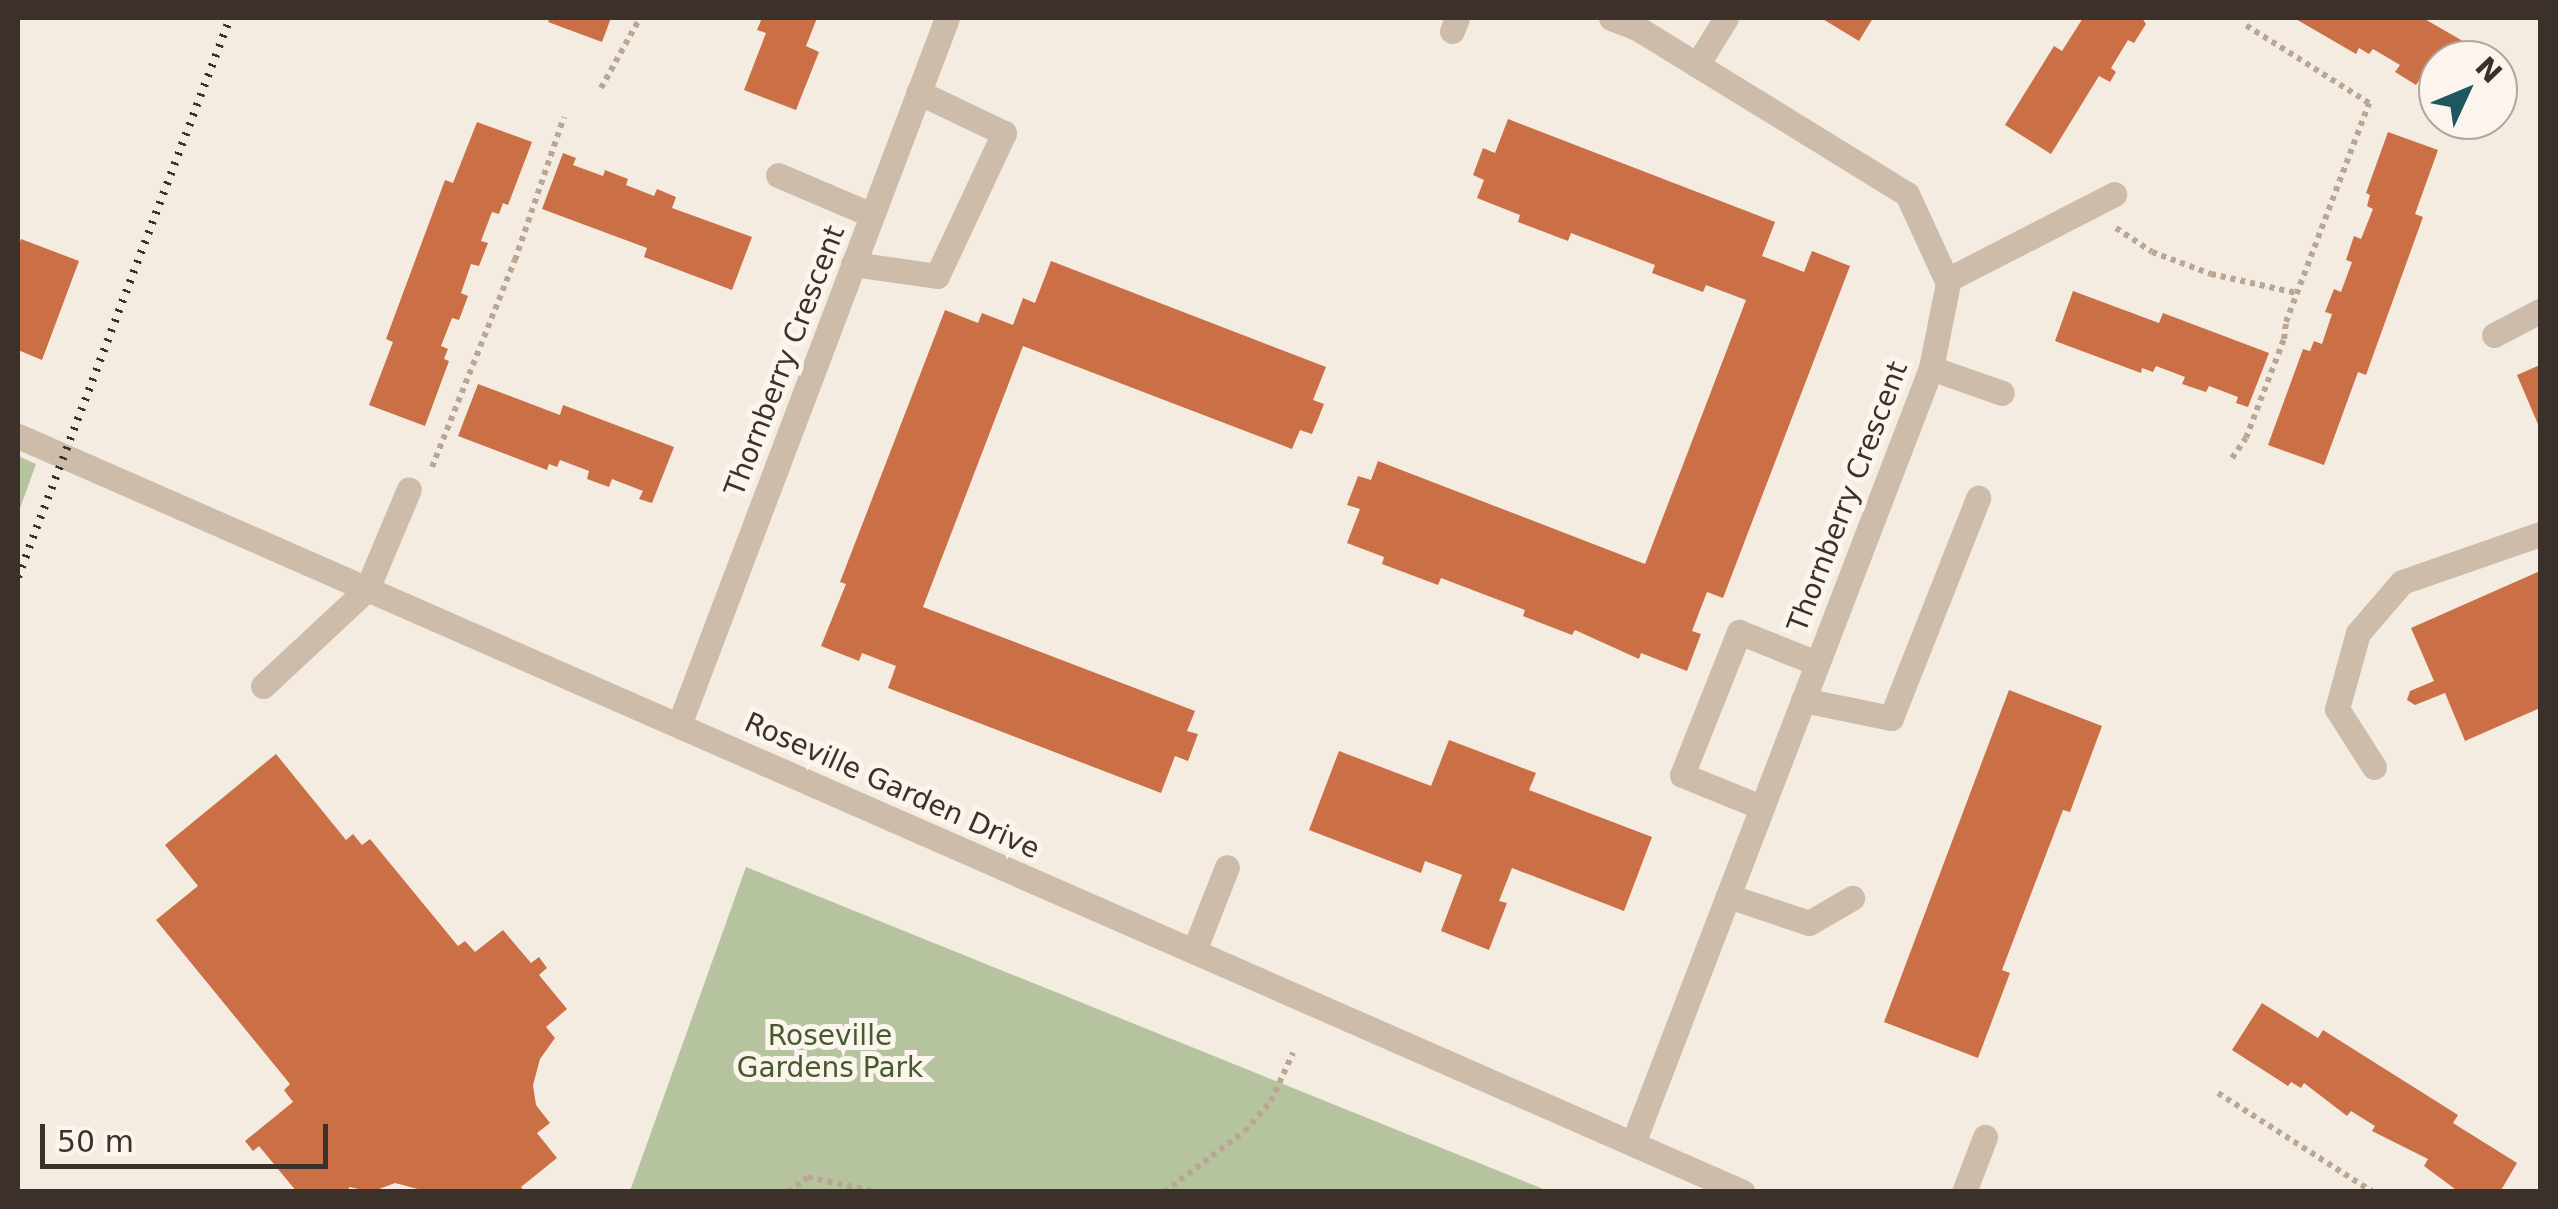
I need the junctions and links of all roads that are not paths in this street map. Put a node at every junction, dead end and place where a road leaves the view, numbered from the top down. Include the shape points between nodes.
1 (946, 18) edge
2 (1611, 18) edge
3 (1726, 18) edge
4 (1697, 65) junction
5 (918, 92) junction
6 (778, 175) dead end
7 (2114, 194) dead end
8 (872, 216) junction
9 (854, 264) junction
10 (1947, 280) junction
11 (2540, 311) edge
12 (2494, 335) dead end
13 (1931, 368) junction
14 (2002, 392) dead end
15 (18, 436) edge
16 (409, 489) dead end
17 (1978, 498) dead end
18 (2540, 534) edge
19 (367, 589) junction
20 (1816, 663) junction
21 (263, 686) dead end
22 (1802, 700) junction
23 (679, 725) junction
24 (2374, 767) dead end
25 (1761, 807) junction
26 (1228, 866) dead end
27 (1728, 896) junction
28 (1852, 898) dead end
29 (1194, 951) junction
30 (1985, 1137) dead end
31 (1633, 1143) junction
32 (1743, 1192) edge
33 (1964, 1192) edge

1 - 5 street, Thornberry Crescent
2 - 4 street
3 - 4 street
4 - 10 street via 1907,194
5 - 8 street, Thornberry Crescent
5 - 9 street via 1004,133 937,276
6 - 8 street
7 - 10 street
8 - 9 street, Thornberry Crescent
9 - 23 street, Thornberry Crescent
10 - 13 street, Thornberry Crescent
11 - 12 street
13 - 14 street
13 - 20 street, Thornberry Crescent
15 - 19 street, Roseville Garden Drive
16 - 19 street
17 - 22 street via 1891,718
18 - 24 street via 2402,582 2358,633 2337,709
19 - 21 street
19 - 23 street, Roseville Garden Drive
20 - 22 street, Thornberry Crescent
20 - 25 street via 1739,632 1682,775
22 - 25 street, Thornberry Crescent
23 - 29 street, Roseville Garden Drive
25 - 27 street, Thornberry Crescent
26 - 29 street
27 - 28 street via 1809,923
27 - 31 street, Thornberry Crescent
29 - 31 street, Roseville Garden Drive
30 - 33 street
31 - 32 street, Roseville Garden Drive

